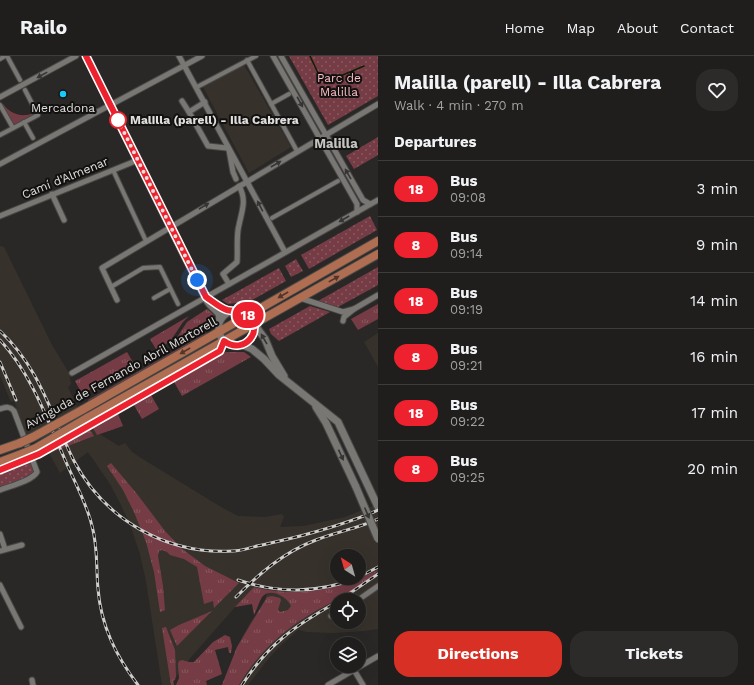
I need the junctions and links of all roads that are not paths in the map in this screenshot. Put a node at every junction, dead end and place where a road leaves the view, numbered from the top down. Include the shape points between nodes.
1 (6, 56) edge
2 (76, 56) edge
3 (86, 56) edge
4 (179, 56) edge
5 (196, 56) edge
6 (202, 56) edge
7 (256, 56) edge
8 (273, 56) edge
9 (281, 56) edge
10 (0, 59) edge
11 (247, 60) junction
12 (184, 64) junction
13 (20, 80) dead end
14 (197, 87) junction
15 (25, 90) dead end
16 (289, 94) dead end
17 (0, 97) edge
18 (182, 101) dead end
19 (205, 102) junction
20 (110, 104) junction
21 (271, 104) junction
22 (378, 104) edge
23 (0, 105) edge
24 (189, 112) junction
25 (24, 122) junction
26 (13, 128) junction
27 (0, 135) edge
28 (325, 135) junction
29 (33, 138) dead end
30 (320, 138) junction
31 (297, 151) junction
32 (138, 160) junction
33 (0, 161) edge
34 (0, 164) edge
35 (113, 170) junction
36 (236, 179) dead end
37 (338, 180) dead end
38 (247, 181) junction
39 (239, 186) junction
40 (52, 194) junction
41 (378, 200) edge
42 (370, 204) junction
43 (357, 212) junction
44 (0, 216) edge
45 (272, 218) dead end
46 (64, 220) dead end
47 (170, 226) junction
48 (146, 240) junction
49 (378, 241) edge
50 (286, 252) junction
51 (378, 254) edge
52 (229, 284) junction
53 (111, 287) junction
54 (170, 289) junction
55 (378, 295) edge
56 (206, 297) junction
57 (154, 298) dead end
58 (300, 298) junction
59 (117, 300) dead end
60 (178, 304) dead end
61 (354, 308) junction
62 (235, 311) junction
63 (248, 315) junction
64 (343, 321) dead end
65 (254, 324) junction
66 (219, 328) junction
67 (224, 341) junction
68 (243, 345) junction
69 (72, 373) dead end
70 (286, 380) junction
71 (310, 400) junction
72 (0, 409) edge
73 (0, 450) edge
74 (0, 462) edge
75 (0, 490) edge
76 (378, 507) edge
77 (0, 534) edge
78 (378, 539) edge
79 (22, 545) dead end
80 (3, 550) edge
81 (0, 585) edge
82 (378, 586) edge
83 (366, 594) edge
84 (21, 627) dead end
85 (378, 656) edge
86 (366, 663) edge
87 (349, 673) edge
88 (356, 673) edge
89 (328, 685) edge
90 (363, 685) edge

1 - 10 street
1 - 13 street
2 -> 17 street
3 - 20 street
4 - 12 street
5 - 12 street
6 - 12 street
7 - 11 street
8 -> 30 street
9 - 28 street
11 - 14 street
11 - 21 street
12 - 14 street
12 - 20 street
14 - 19 street
15 - 25 street via 38,115
16 - 21 street
18 - 24 street
19 - 24 street
19 - 38 street
20 - 32 street
20 - 33 street
20 - 34 street
21 - 31 street
22 - 28 street
23 - 26 street
24 - 36 street via 208,146 228,148
25 - 26 street
25 - 29 street
26 - 27 street
28 - 30 street
42 -> 28 street via 363,200
30 - 31 street
30 - 43 street via 357,204
38 -> 31 street
32 - 35 street, Camí d'Almenar
32 - 47 street
35 - 40 street, Camí d'Almenar
35 - 48 street
37 - 45 street
38 - 39 street
50 -> 38 street
47 -> 39 street
39 - 52 street via 244,208 239,224 237,262 223,274
40 - 44 street, Camí d'Almenar
40 - 46 street
41 - 42 street, Avinguda de Fernando Abril Martorell
42 - 43 street, Avinguda de Fernando Abril Martorell
43 -> 50 street, Avinguda de Fernando Abril Martorell
47 - 48 street
47 - 56 street
48 - 53 street via 102,268
49 -> 63 main road, Avinguda de Fernando Abril Martorell
50 - 52 street, Avinguda de Fernando Abril Martorell
58 -> 51 main road, Avinguda de Fernando Abril Martorell
52 - 56 street, Avinguda de Fernando Abril Martorell
53 - 54 street via 144,268 160,267
53 - 59 street
54 - 57 street
54 - 60 street
55 - 61 street
56 - 62 street via 224,309
56 - 66 street via 220,315
56 - 69 street, Avinguda de Fernando Abril Martorell
58 - 61 street via 343,312
58 - 65 main road, Avinguda de Fernando Abril Martorell
61 - 64 street
62 - 63 street
62 - 66 street via 224,315
63 - 65 street
63 - 66 main road, Avinguda de Fernando Abril Martorell
65 - 67 main road, Avinguda de Fernando Abril Martorell
65 - 68 street via 252,337
70 -> 65 street via 265,339
66 - 67 street
66 -> 73 main road, Avinguda de Fernando Abril Martorell, bridge via 82,410 33,437
67 - 68 street via 232,346
67 - 74 main road, Avinguda de Fernando Abril Martorell, bridge via 36,448
68 - 70 street via 252,349
70 - 71 street
71 - 76 street via 338,422
71 -> 78 street, bridge via 320,412
72 - 75 street via 7,407 14,411 38,472 30,479
77 - 80 street
79 - 80 street
81 - 84 street
82 - 83 street
85 - 86 street
87 - 89 street
88 - 90 street

